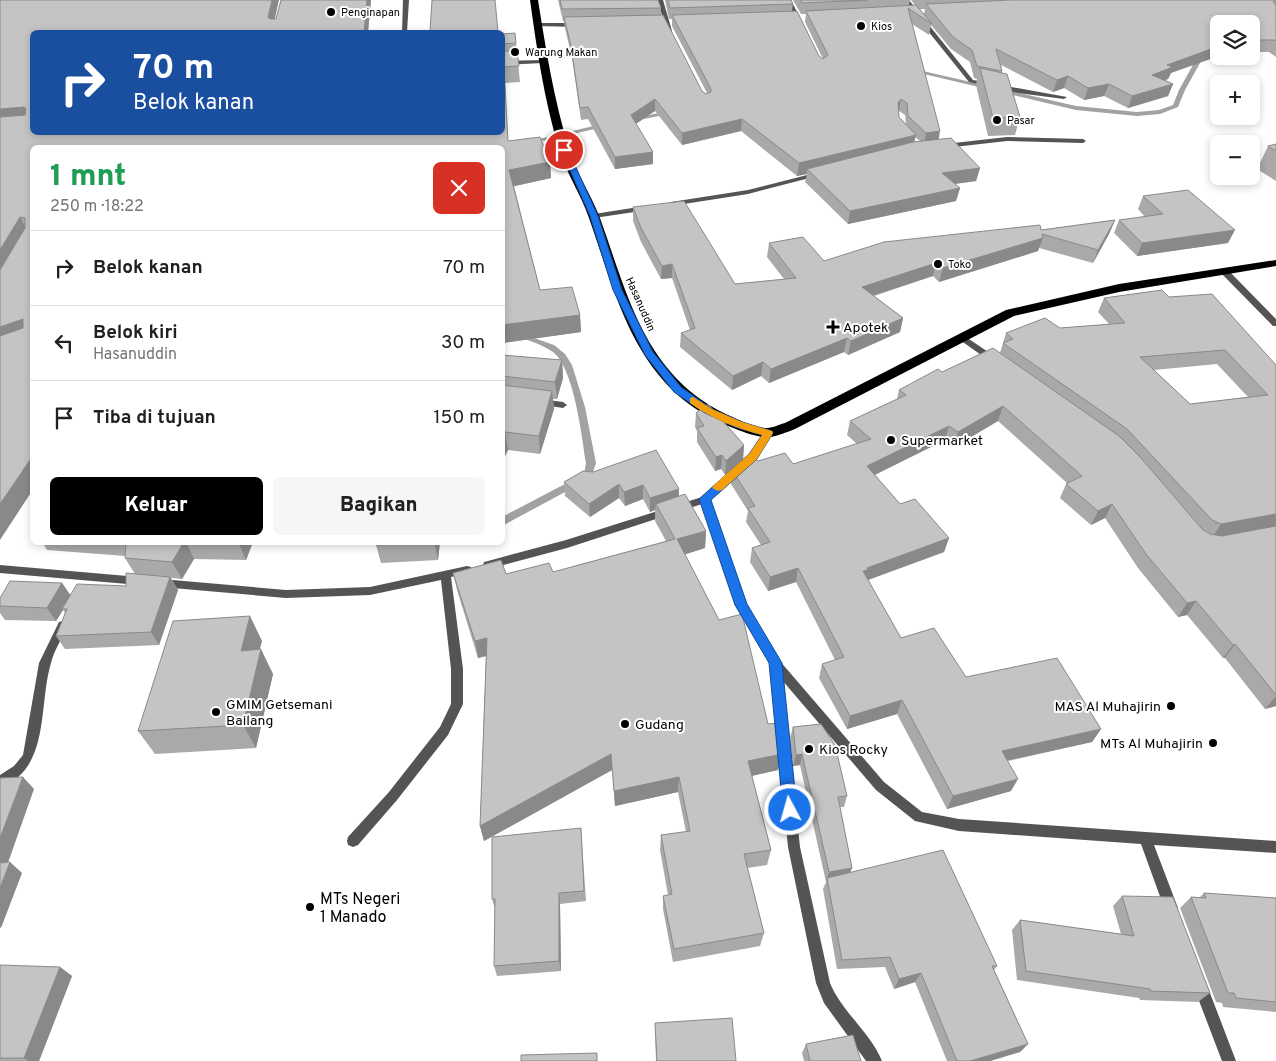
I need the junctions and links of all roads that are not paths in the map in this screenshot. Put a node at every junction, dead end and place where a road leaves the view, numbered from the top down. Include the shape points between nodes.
1 (406, 0) edge
2 (534, 0) edge
3 (660, 0) edge
4 (788, 0) edge
5 (906, 0) edge
6 (926, 12) edge
7 (907, 13) edge
8 (917, 13) junction
9 (798, 17) junction
10 (808, 17) edge
11 (789, 18) edge
12 (656, 23) edge
13 (666, 23) junction
14 (676, 23) edge
15 (588, 24) edge
16 (539, 25) junction
17 (802, 25) edge
18 (404, 30) edge
19 (675, 41) edge
20 (544, 60) junction
21 (505, 63) edge
22 (1064, 97) dead end
23 (1083, 141) dead end
24 (937, 147) edge
25 (823, 173) edge
26 (661, 206) edge
27 (652, 207) edge
28 (594, 216) junction
29 (1276, 263) edge
30 (1224, 271) junction
31 (1276, 324) edge
32 (963, 338) junction
33 (1002, 366) edge
34 (529, 401) edge
35 (564, 405) dead end
36 (768, 433) junction
37 (705, 499) junction
38 (0, 569) edge
39 (91, 576) junction
40 (446, 576) junction
41 (82, 591) edge
42 (69, 614) edge
43 (775, 663) junction
44 (0, 782) edge
45 (1145, 838) junction
46 (353, 841) dead end
47 (1276, 847) edge
48 (1176, 922) edge
49 (1194, 968) edge
50 (875, 1061) edge
51 (1228, 1061) edge

1 - 18 street
2 - 16 highway, Hasanuddin
3 - 13 street
4 - 9 street
5 - 8 street
6 - 8 street
7 - 8 street
8 - 22 street via 971,81
9 - 10 street
9 - 11 street
9 - 17 street
12 - 13 street
13 - 14 street
13 - 19 street
15 - 16 street
16 - 20 highway, Hasanuddin
20 - 21 street
20 - 28 highway, Hasanuddin via 564,150
23 - 24 street via 1007,139
25 - 26 street via 748,192
27 - 28 street
28 - 36 highway, Hasanuddin via 618,290 648,353 678,389 708,411 738,425
29 - 30 highway
30 - 31 street
30 - 32 highway via 1119,288 1010,313
32 - 33 street
32 - 36 highway via 790,426
34 - 35 street
36 - 37 street via 753,457
37 - 40 street via 567,544
37 - 43 street via 741,605
38 - 39 street
39 - 40 street via 286,594 370,591
39 - 41 street
40 - 46 street via 457,669 457,704 444,731
42 - 44 street via 45,663 28,756 18,770
43 - 45 street via 880,786 920,817 959,825
43 - 50 street via 794,847 823,984 829,998
45 - 47 street
45 - 48 street
49 - 51 street

